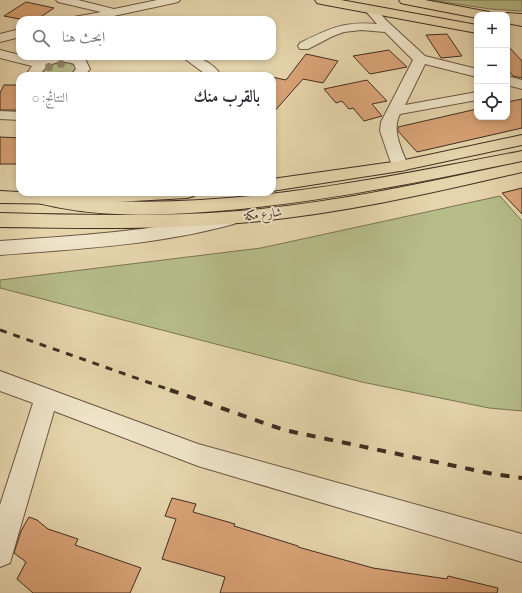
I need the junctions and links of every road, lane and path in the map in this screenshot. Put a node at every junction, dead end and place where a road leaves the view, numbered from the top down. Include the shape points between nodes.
1 (62, 0) edge
2 (174, 0) edge
3 (321, 0) edge
4 (405, 0) edge
5 (370, 9) junction
6 (114, 12) junction
7 (474, 13) edge
8 (96, 16) edge
9 (121, 16) edge
10 (419, 18) junction
11 (510, 18) edge
12 (522, 18) edge
13 (510, 19) edge
14 (522, 22) edge
15 (386, 27) junction
16 (474, 28) edge
17 (16, 34) edge
18 (0, 38) edge
19 (304, 46) dead end
20 (0, 54) edge
21 (420, 59) junction
22 (53, 60) edge
23 (76, 60) edge
24 (194, 60) edge
25 (39, 70) edge
26 (80, 72) edge
27 (212, 72) edge
28 (474, 72) edge
29 (510, 81) edge
30 (522, 86) edge
31 (510, 89) edge
32 (474, 97) edge
33 (394, 111) junction
34 (0, 115) edge
35 (16, 116) edge
36 (522, 140) edge
37 (522, 156) edge
38 (400, 166) junction
39 (522, 167) edge
40 (276, 184) edge
41 (116, 196) edge
42 (0, 197) edge
43 (41, 198) junction
44 (240, 217) junction
45 (0, 220) edge
46 (0, 248) edge
47 (0, 381) edge
48 (46, 398) junction
49 (522, 548) edge
50 (0, 553) edge

1 - 6 street
2 - 6 street
3 - 5 main road
4 - 7 main road
5 - 10 main road
5 - 15 street
6 - 8 street
6 - 9 street
10 - 15 street via 403,17
10 - 16 main road
11 - 12 main road
13 - 14 main road
15 - 19 street via 344,28
15 - 21 street
17 - 18 street
20 - 25 street
21 - 28 street
21 - 33 street
22 - 25 street
23 - 26 street via 83,65
24 - 27 street
29 - 30 street
30 - 31 street
32 - 33 street
33 - 38 street via 388,122 388,131
34 - 35 street
36 - 38 main road
37 - 43 main road via 361,187 255,202 154,208 104,207
38 - 40 main road
39 - 44 main road, شارع مكة via 409,192
41 - 43 main road
42 - 43 main road
44 - 45 main road, شارع مكة via 106,223
44 - 46 street via 134,236
47 - 48 street
48 - 49 street via 198,455
48 - 50 street

